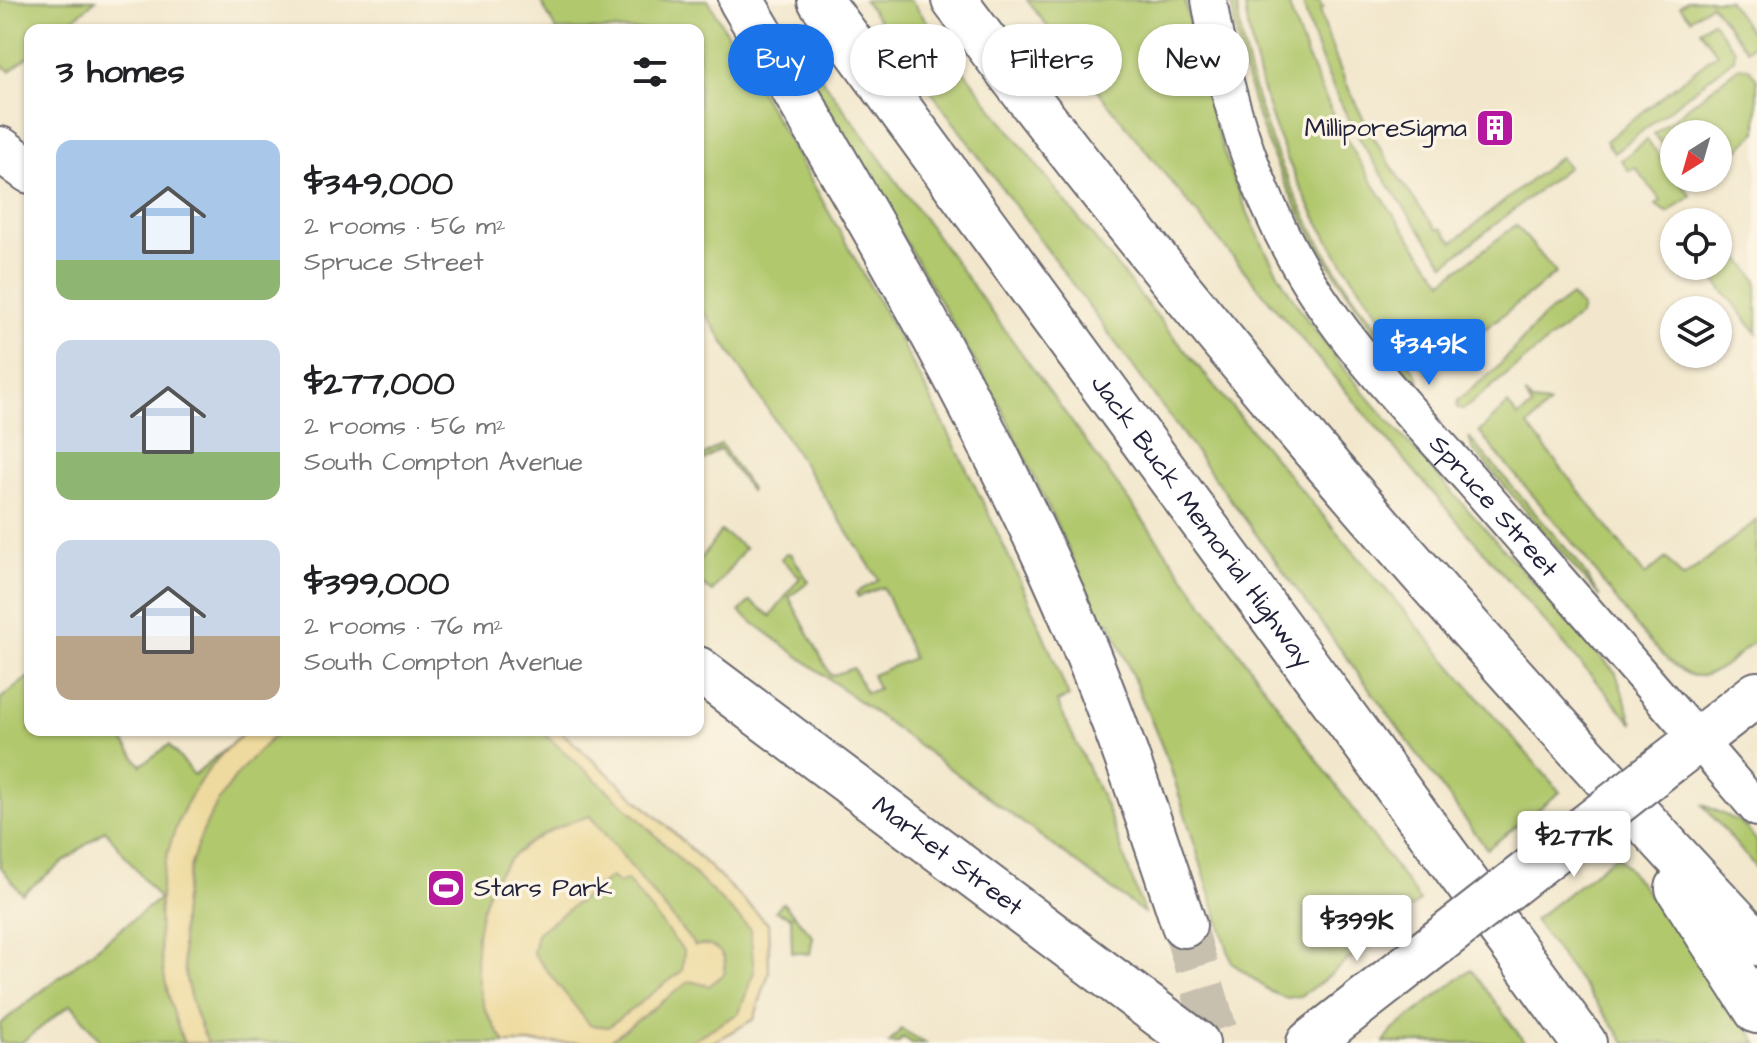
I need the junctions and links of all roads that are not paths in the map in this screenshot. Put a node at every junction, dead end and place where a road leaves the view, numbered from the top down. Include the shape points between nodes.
1 (741, 0) edge
2 (820, 0) edge
3 (954, 0) edge
4 (1209, 0) edge
5 (0, 149) edge
6 (24, 167) edge
7 (704, 673) edge
8 (1757, 694) edge
9 (1684, 751) junction
10 (1757, 809) edge
11 (1641, 819) junction
12 (1184, 925) tunnel mouth
13 (1757, 943) edge
14 (1757, 1011) edge
15 (1197, 1043) edge
16 (1309, 1043) edge
17 (1584, 1043) edge

1 - 12 main road via 1001,465 1100,685
2 - 17 main road, Jack Buck Memorial Highway
3 - 11 main road via 1277,406
4 - 9 street, Spruce Street via 1228,96 1295,259 1323,302
5 - 6 main road
7 - 15 main road, Market Street
8 - 9 main road
9 - 10 street, Spruce Street
9 - 16 main road, bridge
11 - 13 main road
11 - 14 main road via 1664,866

